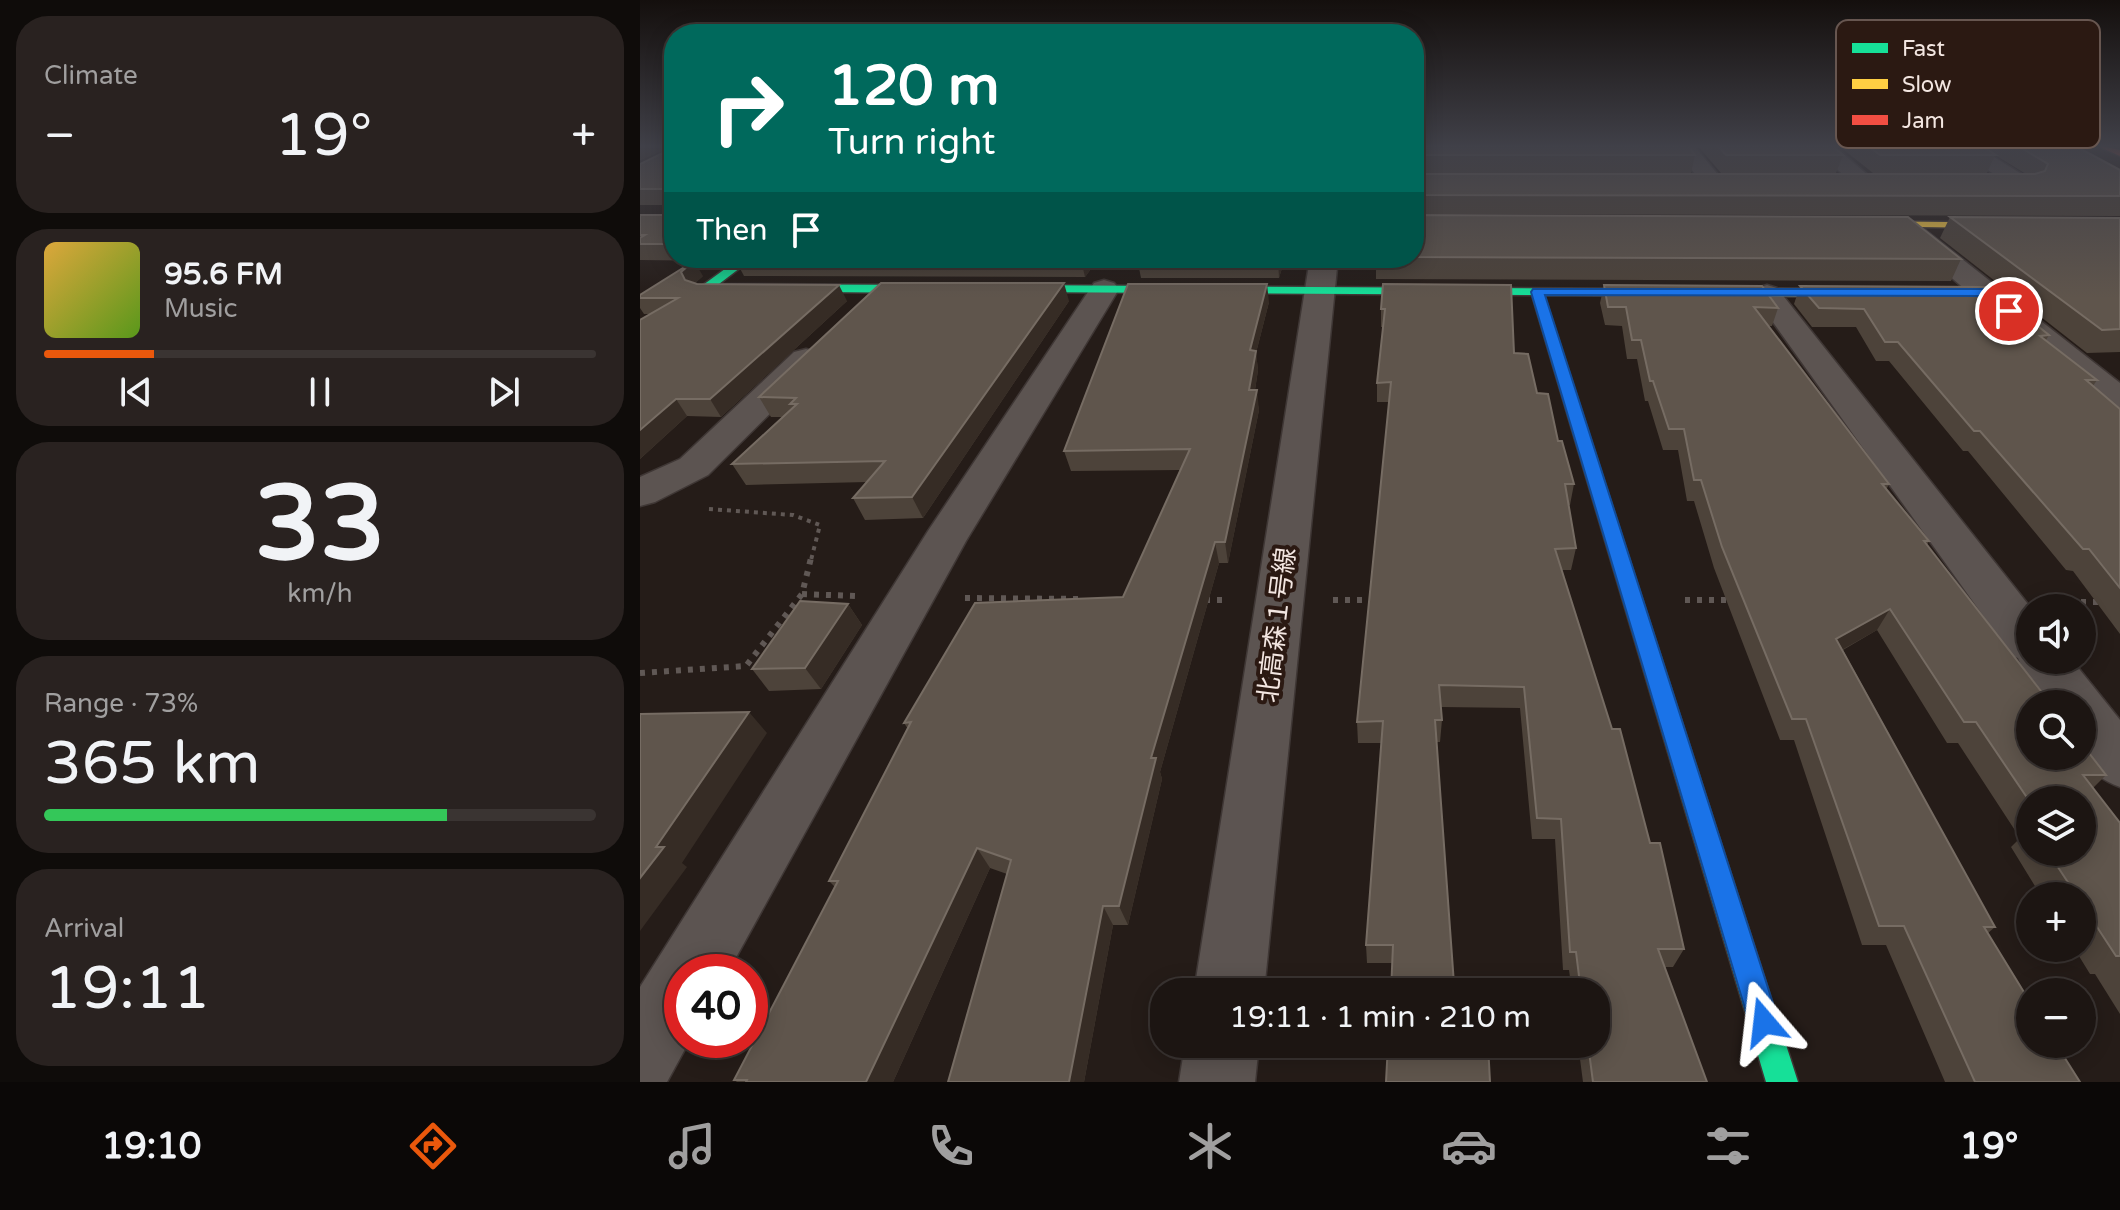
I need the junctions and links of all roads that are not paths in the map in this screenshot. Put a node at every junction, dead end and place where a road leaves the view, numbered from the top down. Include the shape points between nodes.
1 (1840, 224) edge
2 (1903, 224) junction
3 (2120, 227) edge
4 (734, 268) edge
5 (1322, 274) edge
6 (880, 289) junction
7 (957, 289) edge
8 (987, 289) edge
9 (1104, 289) junction
10 (1537, 292) junction
11 (1877, 293) edge
12 (1956, 293) edge
13 (1987, 293) junction
14 (1767, 294) junction
15 (2120, 401) edge
16 (640, 493) edge
17 (2016, 624) edge
18 (2096, 730) edge
19 (2120, 762) edge
20 (701, 954) edge
21 (1231, 978) edge
22 (664, 1015) edge
23 (640, 1056) edge
24 (1220, 1058) edge
25 (1217, 1082) edge
26 (1782, 1082) edge

1 - 2 street
2 - 3 street
2 - 13 street
4 - 6 street via 707,288
5 - 9 street
5 - 10 street
5 - 21 street, 北高森１号線
6 - 7 street
6 - 16 street via 694,467
8 - 9 street
9 - 20 street via 910,598
10 - 14 street
10 - 26 street
11 - 14 street
12 - 13 street
13 - 15 street
14 - 17 street
18 - 19 street
22 - 23 street
24 - 25 street

